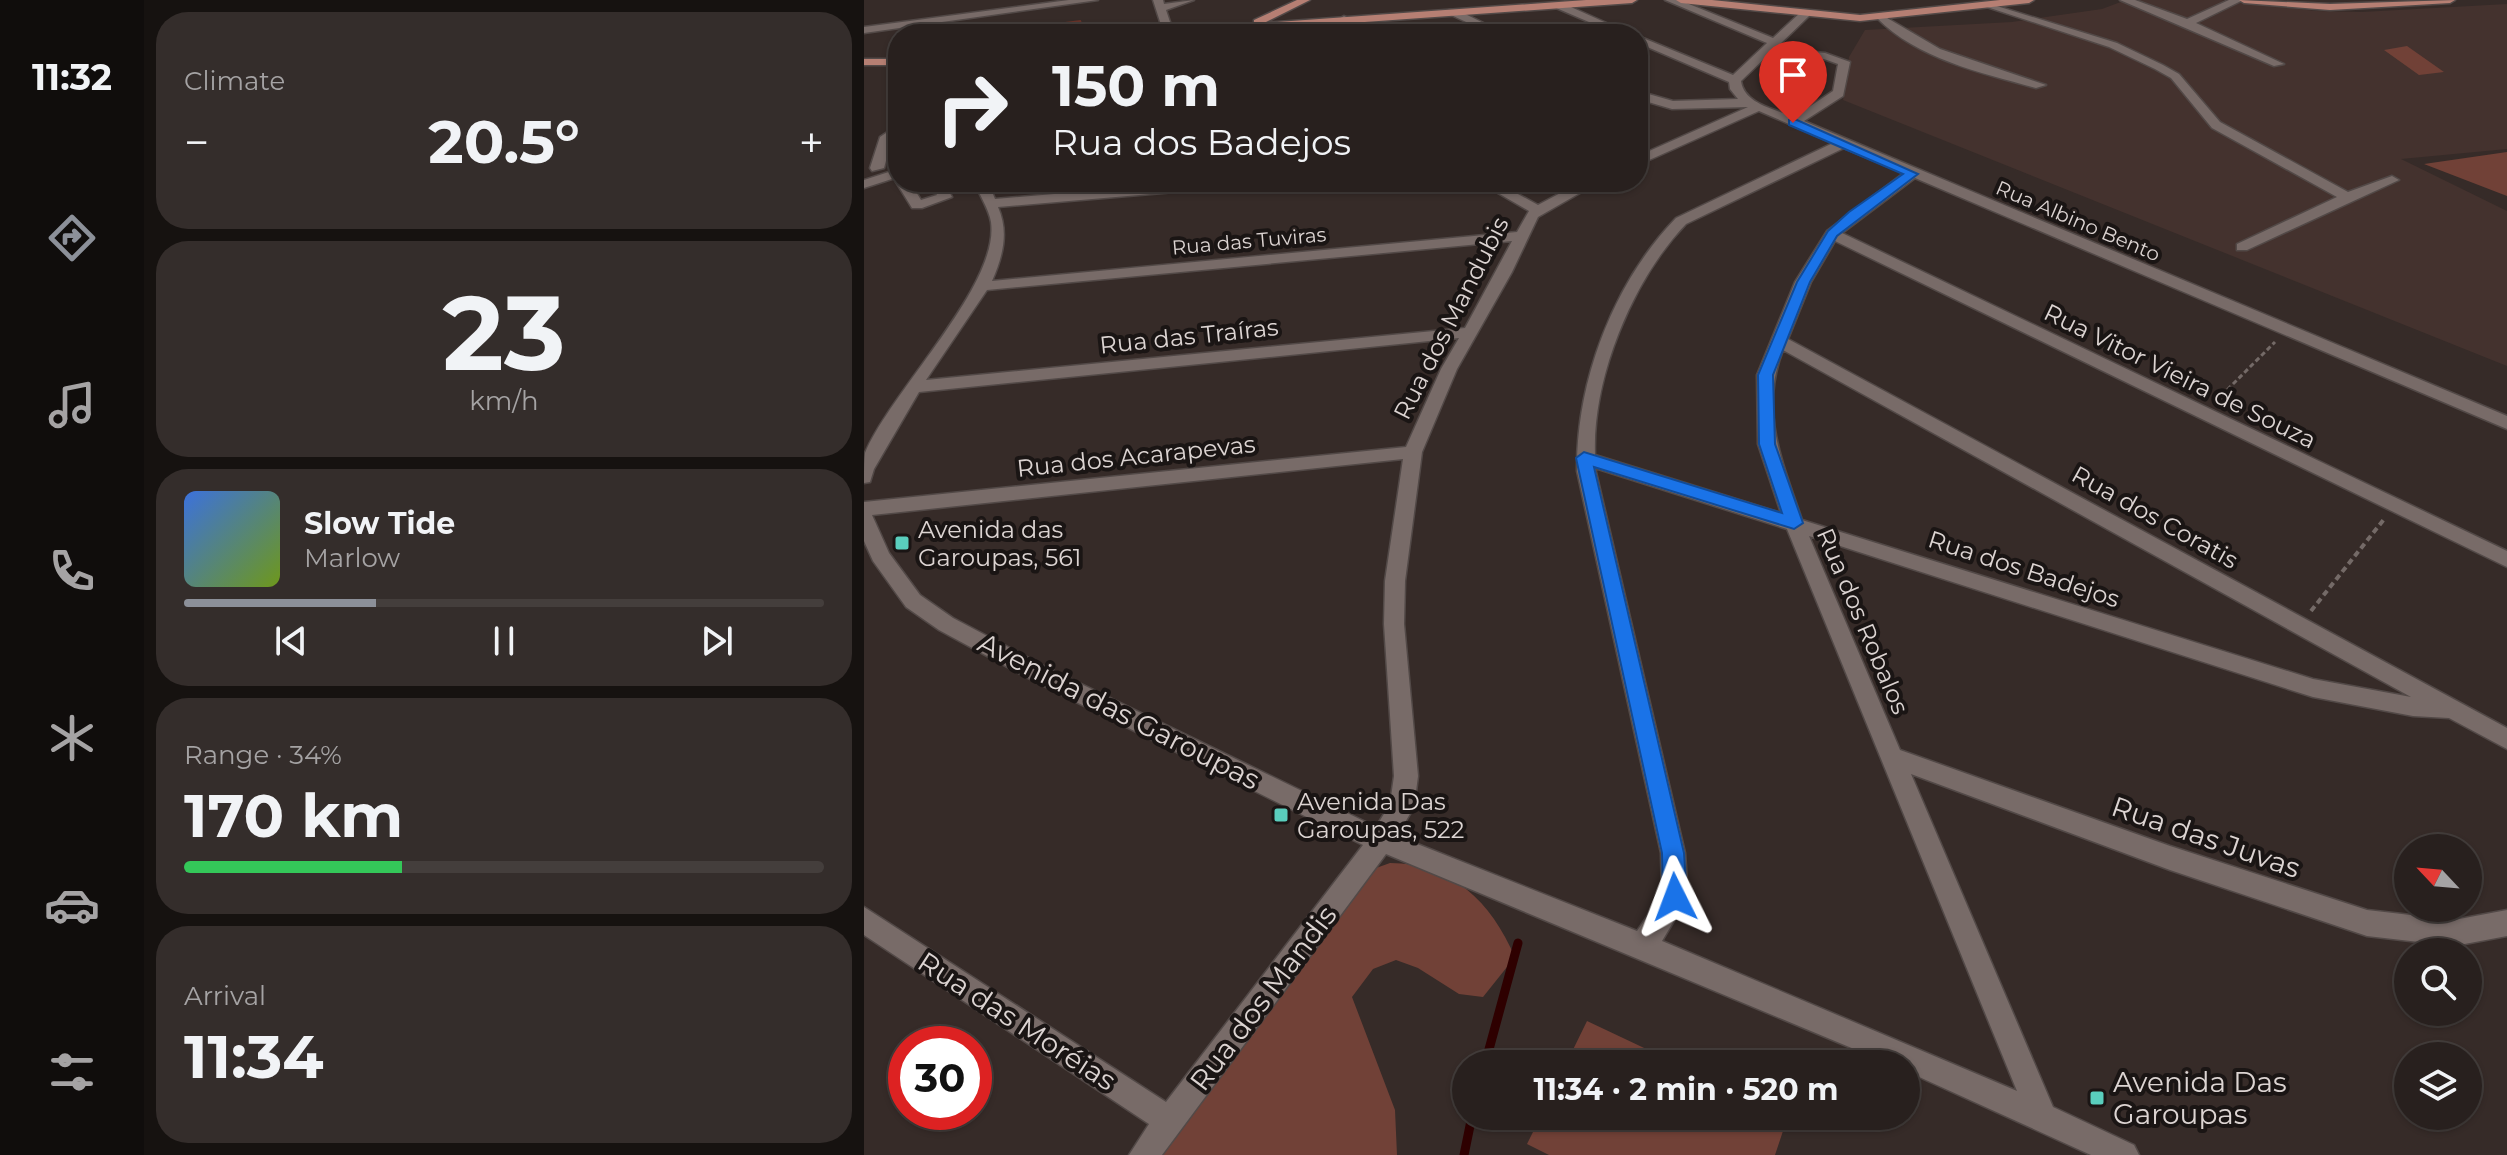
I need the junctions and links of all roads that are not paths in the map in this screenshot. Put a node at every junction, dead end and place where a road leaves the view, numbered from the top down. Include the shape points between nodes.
1 (1093, 0) edge
2 (1189, 0) edge
3 (1305, 0) edge
4 (1632, 0) edge
5 (1670, 0) edge
6 (1681, 0) edge
7 (2029, 0) edge
8 (2125, 0) edge
9 (2238, 0) edge
10 (2244, 0) edge
11 (2292, 0) edge
12 (2450, 0) edge
13 (2406, 2) junction
14 (1160, 4) edge
15 (1558, 5) junction
16 (1991, 5) junction
17 (1453, 12) junction
18 (1805, 14) junction
19 (1882, 18) junction
20 (1344, 19) junction
21 (2187, 23) junction
22 (910, 24) edge
23 (1166, 24) edge
24 (1252, 24) edge
25 (1288, 24) edge
26 (1354, 24) edge
27 (1479, 24) edge
28 (1603, 24) edge
29 (888, 27) edge
30 (864, 30) edge
31 (1648, 43) edge
32 (1770, 46) junction
33 (864, 62) edge
34 (888, 62) edge
35 (2278, 64) dead end
36 (1735, 80) junction
37 (2040, 85) dead end
38 (1648, 98) edge
39 (1752, 104) junction
40 (1793, 123) junction
41 (888, 136) edge
42 (1842, 144) junction
43 (1648, 156) edge
44 (871, 170) edge
45 (1912, 174) junction
46 (888, 178) edge
47 (2392, 180) dead end
48 (864, 184) edge
49 (910, 192) edge
50 (942, 192) edge
51 (986, 192) edge
52 (1071, 192) edge
53 (1128, 192) edge
54 (1504, 192) edge
55 (1572, 192) edge
56 (1069, 197) junction
57 (2347, 197) junction
58 (992, 203) junction
59 (1537, 210) junction
60 (1832, 234) junction
61 (1520, 236) junction
62 (2242, 247) dead end
63 (982, 286) junction
64 (1470, 332) junction
65 (1778, 340) junction
66 (913, 387) junction
67 (2507, 423) edge
68 (1413, 452) junction
69 (1584, 458) junction
70 (864, 477) edge
71 (864, 509) edge
72 (864, 517) edge
73 (1794, 523) junction
74 (2507, 560) edge
75 (2452, 709) junction
76 (2507, 739) edge
77 (1892, 757) junction
78 (1381, 841) junction
79 (864, 920) edge
80 (2507, 923) edge
81 (1642, 946) junction
82 (2042, 1116) junction
83 (1170, 1121) junction
84 (1144, 1155) edge
85 (2124, 1155) edge

1 - 22 street
2 - 14 street
3 - 24 main road
4 - 15 main road
5 - 32 street
6 - 18 main road
7 - 16 main road
8 - 21 street
9 - 21 street
10 - 13 main road via 2330,7
11 - 13 main road
12 - 13 main road
14 - 23 street
15 - 17 main road
15 - 28 street
16 - 19 main road
16 - 57 street via 2102,41 2159,67 2175,76 2216,125
17 - 20 main road
17 - 27 street
18 - 19 main road
18 - 32 street
19 - 37 street via 1907,38
20 - 25 main road
20 - 26 street
21 - 35 street
29 - 30 street
31 - 36 street
32 - 36 street
32 - 40 street via 1844,62 1839,93
33 - 34 main road
36 - 39 street via 1736,89
38 - 39 street via 1672,105
39 - 40 street, Rua Albino Bento
39 - 43 street
40 - 42 street, Rua Albino Bento
41 - 44 street
42 - 45 street, Rua Albino Bento
42 - 69 street via 1667,232 1604,353 1590,398
45 - 60 street, Rua dos Robalos
45 - 67 street, Rua Albino Bento
46 - 48 street
47 - 57 street
49 - 50 street via 915,203 924,205 945,197
51 - 58 street
52 - 56 street
53 - 56 street
54 - 59 street
55 - 59 street, Rua dos Mandubis
56 - 58 street
57 - 62 street
58 - 63 street via 998,222 994,259
59 - 61 street, Rua dos Mandubis
60 - 65 street, Rua dos Robalos via 1803,282
60 - 74 street, Rua Vitor Vieira de Souza
61 - 63 street, Rua das Tuviras
61 - 64 street, Rua dos Mandubis
63 - 66 street
64 - 66 street, Rua das Traíras
64 - 68 street, Rua dos Mandubis
65 - 73 street, Rua dos Robalos via 1765,375 1764,413 1767,444
65 - 75 street, Rua dos Coratis
66 - 70 street
68 - 71 street, Rua dos Acarapevas
68 - 78 street, Rua dos Mandubis via 1394,624 1406,776 1402,807
69 - 73 street, Rua dos Badejos
69 - 81 street via 1673,853 1675,897
72 - 78 street, Avenida das Garoupas via 880,556 913,601 946,624
73 - 75 street, Rua dos Badejos via 2313,688
73 - 77 street, Rua dos Robalos
75 - 76 street, Rua dos Coratis
77 - 80 street, Rua das Juvas via 2367,923 2454,933
77 - 82 street, Rua dos Robalos
78 - 81 street, Avenida das Garoupas
78 - 83 street, Rua dos Mandis
79 - 83 street, Rua das Moréias
81 - 82 street, Avenida das Garoupas
82 - 85 street, Avenida das Garoupas
83 - 84 street, Rua dos Mandis

